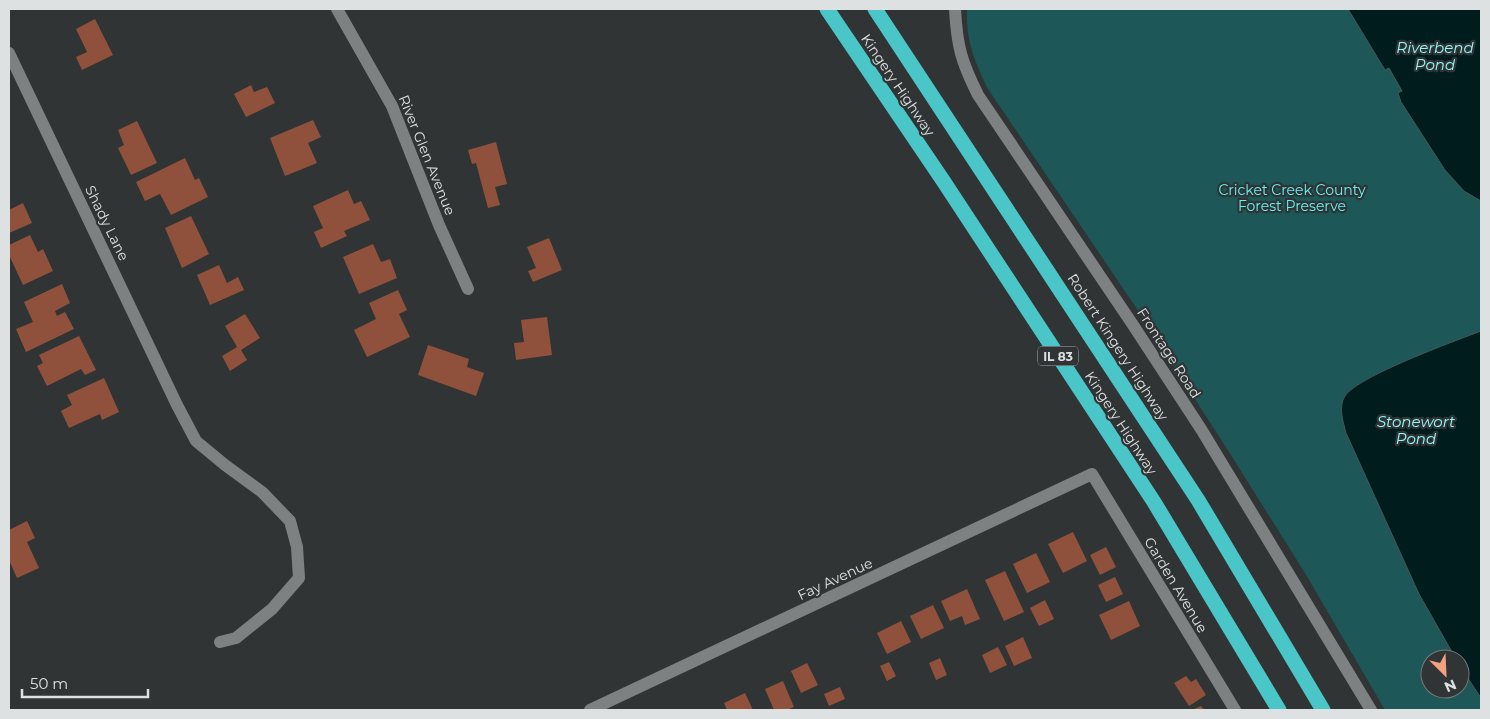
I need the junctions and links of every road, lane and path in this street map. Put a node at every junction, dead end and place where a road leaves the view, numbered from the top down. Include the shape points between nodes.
1 (337, 9) edge
2 (828, 9) edge
3 (875, 9) edge
4 (955, 9) edge
5 (9, 53) edge
6 (468, 289) dead end
7 (1092, 474) joint
8 (220, 642) dead end
9 (590, 710) edge
10 (1235, 710) edge
11 (1280, 710) edge
12 (1323, 710) edge
13 (1371, 710) edge

1 - 6 street, River Glen Avenue via 392,106
2 - 11 highway, Kingery Highway / IL 83 via 1154,502
3 - 12 highway, Robert Kingery Highway / IL 83 via 1198,500
4 - 13 street, Frontage Road via 961,58 978,95 1201,429
5 - 8 street, Shady Lane via 196,441 262,492 290,521 297,547 299,578 272,609 244,632
7 - 9 street, Fay Avenue
7 - 10 street, Garden Avenue

